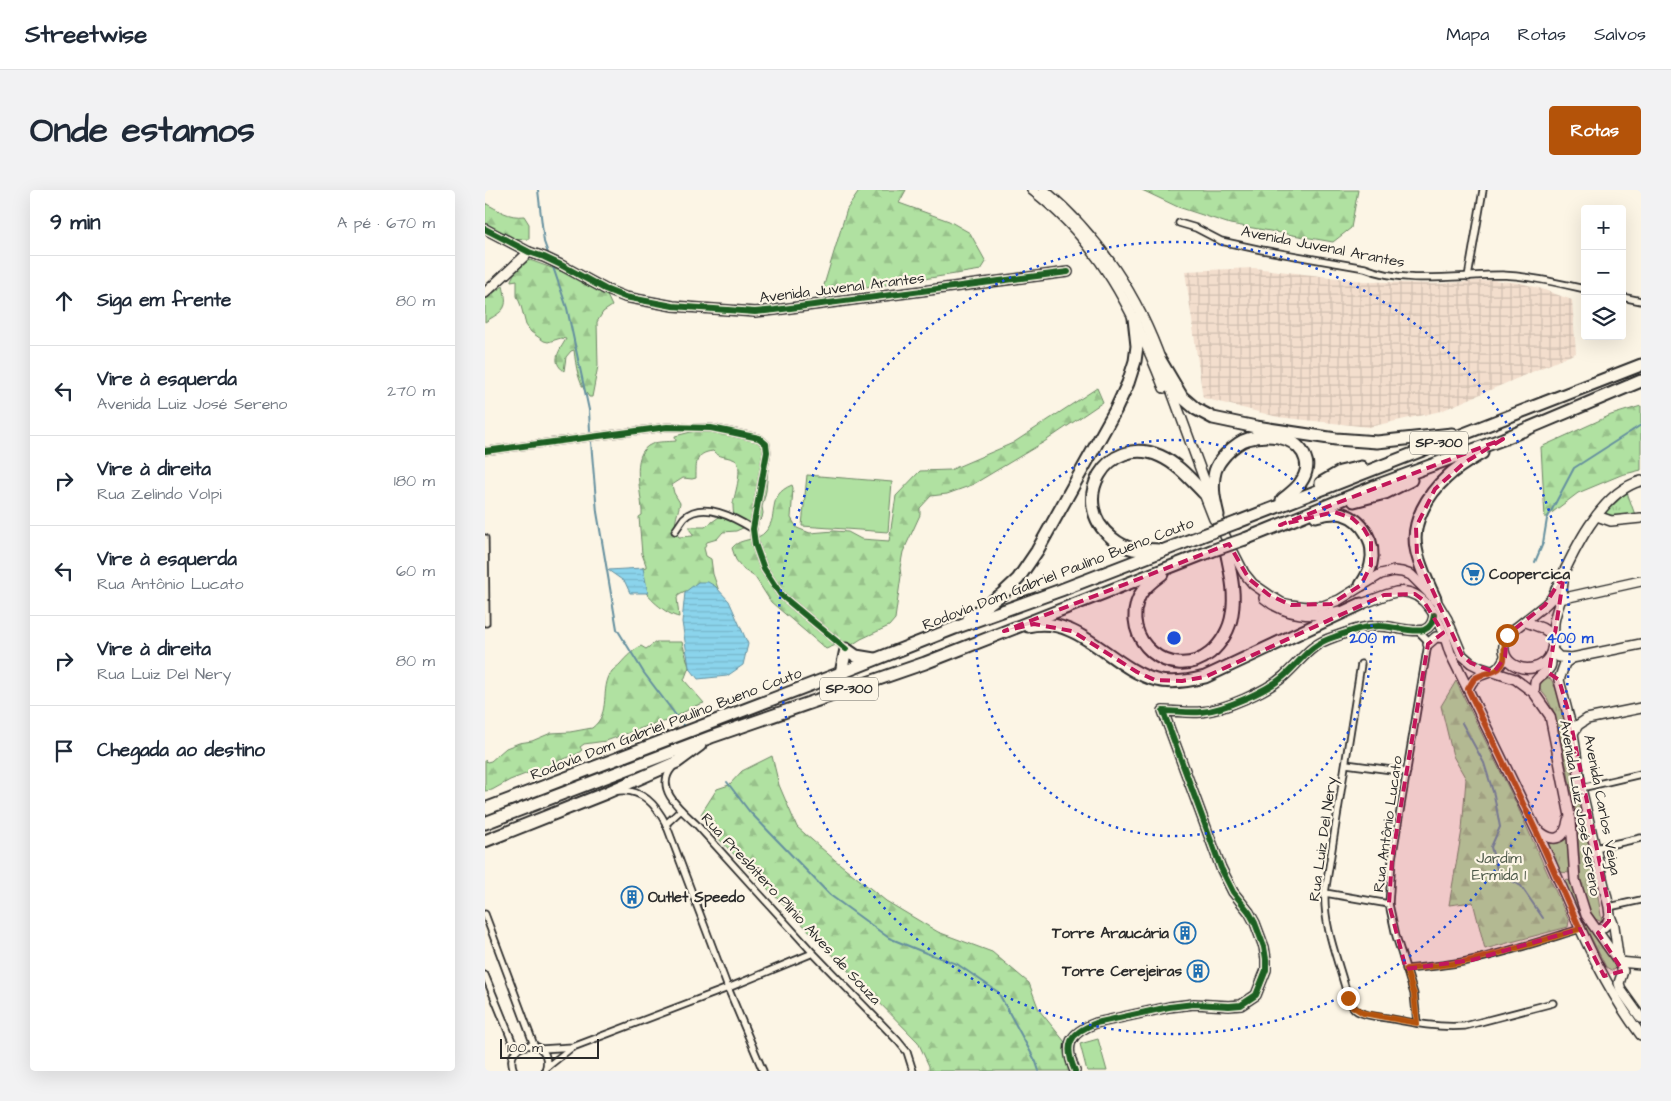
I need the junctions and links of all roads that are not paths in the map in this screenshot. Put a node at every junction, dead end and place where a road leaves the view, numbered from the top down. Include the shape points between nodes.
1 (1032, 190) edge
2 (1044, 190) edge
3 (1483, 190) edge
4 (1179, 223) dead end
5 (485, 229) edge
6 (529, 252) junction
7 (1068, 272) dead end
8 (1467, 277) junction
9 (1581, 287) edge
10 (485, 293) edge
11 (1626, 297) edge
12 (1641, 300) edge
13 (1134, 318) junction
14 (1159, 358) junction
15 (1641, 365) edge
16 (1641, 381) edge
17 (1469, 432) junction
18 (1503, 439) junction
19 (485, 451) edge
20 (1641, 481) edge
21 (1204, 493) junction
22 (1273, 508) junction
23 (1218, 515) junction
24 (1597, 516) junction
25 (1641, 518) edge
26 (1280, 524) junction
27 (753, 529) junction
28 (675, 531) dead end
29 (485, 538) edge
30 (1163, 550) junction
31 (1226, 550) junction
32 (1173, 566) junction
33 (1564, 574) junction
34 (1641, 582) edge
35 (1361, 585) junction
36 (1435, 599) junction
37 (1560, 599) junction
38 (1361, 604) junction
39 (1434, 615) junction
40 (1526, 622) junction
41 (485, 623) edge
42 (955, 628) junction
43 (1005, 631) junction
44 (1417, 631) junction
45 (1553, 635) junction
46 (1445, 638) junction
47 (1428, 644) junction
48 (1641, 644) edge
49 (846, 649) junction
50 (1551, 652) junction
51 (1505, 657) junction
52 (1572, 658) junction
53 (875, 659) junction
54 (1361, 664) dead end
55 (1495, 672) junction
56 (841, 673) junction
57 (1546, 673) junction
58 (1559, 680) junction
59 (1468, 689) junction
60 (1534, 693) junction
61 (1641, 708) edge
62 (1568, 710) junction
63 (1587, 719) junction
64 (1573, 734) junction
65 (711, 737) junction
66 (677, 762) junction
67 (1346, 764) junction
68 (1407, 772) junction
69 (1641, 774) edge
70 (1581, 788) junction
71 (606, 793) junction
72 (1568, 808) junction
73 (485, 809) edge
74 (681, 810) junction
75 (1531, 822) junction
76 (485, 823) edge
77 (666, 824) junction
78 (1641, 838) edge
79 (489, 839) edge
80 (485, 848) edge
81 (1595, 848) junction
82 (1575, 880) junction
83 (1559, 882) junction
84 (1325, 893) junction
85 (1641, 900) edge
86 (1389, 904) junction
87 (1609, 911) junction
88 (485, 914) edge
89 (1580, 929) junction
90 (1598, 932) junction
91 (813, 953) junction
92 (1619, 962) junction
93 (1641, 965) edge
94 (1406, 969) junction
95 (1623, 971) junction
96 (485, 975) edge
97 (1605, 976) junction
98 (728, 988) junction
99 (1553, 1003) dead end
100 (1641, 1018) edge
101 (1417, 1023) junction
102 (1632, 1024) junction
103 (1641, 1035) edge
104 (534, 1046) junction
105 (573, 1047) junction
106 (541, 1049) junction
107 (516, 1051) junction
108 (512, 1070) edge
109 (546, 1070) edge
110 (763, 1071) edge
111 (913, 1071) edge
112 (1075, 1071) edge

1 - 13 main road, Avenida Luiz José Sereno via 1081,236 1112,277
2 - 14 main road, Avenida Luiz José Sereno via 1090,236 1115,269 1145,324
3 - 8 street
4 - 8 street, Avenida Juvenal Arantes via 1221,241 1401,277
5 - 6 main road, Avenida Juvenal Arantes
6 - 7 main road, Avenida Juvenal Arantes via 625,297 673,306 755,312
6 - 10 main road
8 - 9 street, Avenida Juvenal Arantes via 1503,275
11 - 12 street
13 - 21 main road, Avenida Luiz José Sereno
13 - 42 highway via 1137,346 1128,383 1037,551 1002,594
14 - 17 highway via 1183,397 1213,418 1274,430 1377,442
14 - 23 main road, Avenida Luiz José Sereno
15 - 17 highway, Rodovia Dom Gabriel Paulino Bueno Couto / SP-300
16 - 18 highway, Rodovia Dom Gabriel Paulino Bueno Couto / SP-300
17 - 22 highway, Rodovia Dom Gabriel Paulino Bueno Couto / SP-300
18 - 26 highway, Rodovia Dom Gabriel Paulino Bueno Couto / SP-300
18 - 36 highway via 1448,476 1424,506 1415,536 1417,556
19 - 27 street via 667,427 711,428 759,438 767,452
20 - 24 main road via 1613,497
21 - 30 highway via 1176,466 1160,456 1123,455 1102,470 1092,498 1100,526 1118,542 1131,548
21 - 31 main road, Avenida Luiz José Sereno
22 - 23 highway via 1296,489 1306,472 1307,461 1301,450 1287,439 1260,436 1245,439 1218,464 1213,495
22 - 30 highway, Rodovia Dom Gabriel Paulino Bueno Couto / SP-300, bridge
23 - 35 main road, Avenida Luiz José Sereno via 1244,574 1259,589 1282,603 1323,606 1344,598
24 - 25 main road via 1611,522
24 - 33 main road
26 - 32 highway, Rodovia Dom Gabriel Paulino Bueno Couto / SP-300, bridge
26 - 35 highway via 1335,512 1352,518 1371,541 1371,566
27 - 28 street via 731,516 711,511 692,513
27 - 49 street via 764,569 781,595
29 - 41 street
30 - 42 highway, Rodovia Dom Gabriel Paulino Bueno Couto / SP-300
31 - 32 highway via 1233,595 1232,616 1225,635 1206,657 1182,664 1165,661 1150,651 1136,623 1140,595 1151,582
31 - 38 main road, Avenida Luiz José Sereno via 1247,583 1277,607 1298,614 1315,615
32 - 43 highway, Rodovia Dom Gabriel Paulino Bueno Couto / SP-300
33 - 37 main road
33 - 40 main road via 1552,598
34 - 37 main road
35 - 36 main road, Avenida Luiz José Sereno via 1381,574 1402,572 1411,575
36 - 55 main road, Avenida Luiz José Sereno via 1462,655 1471,663
37 - 45 main road
38 - 39 main road, Avenida Luiz José Sereno via 1384,595 1407,592 1423,600
38 - 43 highway via 1205,677 1183,681 1155,680 1072,631 1051,625 1034,624
39 - 44 main road via 1429,627
39 - 46 main road, Avenida Luiz José Sereno
40 - 45 main road
40 - 51 main road via 1507,635
42 - 53 highway, Rodovia Dom Gabriel Paulino Bueno Couto / SP-300
43 - 65 highway, Rodovia Dom Gabriel Paulino Bueno Couto / SP-300 via 925,663
44 - 47 street
44 - 112 main road via 1379,626 1356,629 1319,643 1271,686 1227,706 1202,712 1163,711 1221,868 1255,923 1264,947 1266,970 1256,995 1241,1005 1169,1007 1085,1028 1071,1040 1070,1060
45 - 50 main road
46 - 47 main road via 1436,637
46 - 59 main road, Avenida Luiz José Sereno
47 - 68 street, Rua Antônio Lucato
48 - 52 main road
49 - 53 highway via 856,656
49 - 56 highway
50 - 51 main road via 1540,666 1531,668 1514,666
50 - 52 main road via 1559,657
50 - 57 main road via 1552,663
51 - 55 main road
52 - 58 main road via 1565,663
53 - 56 highway, Rodovia Dom Gabriel Paulino Bueno Couto / SP-300
54 - 67 street, Rua Luiz Del Nery
55 - 59 main road via 1480,676
55 - 60 main road, Avenida Luiz José Sereno via 1515,679
56 - 73 highway, Rodovia Dom Gabriel Paulino Bueno Couto / SP-300
57 - 58 main road
57 - 60 main road via 1535,682
58 - 62 main road, Avenida Carlos Veiga
59 - 75 main road, Avenida Luiz José Sereno
60 - 72 main road, Avenida Luiz José Sereno via 1550,716
61 - 63 main road
62 - 63 main road
62 - 64 main road, Avenida Carlos Veiga
63 - 64 main road
64 - 70 main road, Avenida Carlos Veiga
65 - 66 highway
65 - 76 highway, Rodovia Dom Gabriel Paulino Bueno Couto / SP-300
66 - 71 highway
66 - 74 street, Rua Presbítero Plínio Alves de Souza via 668,772 666,790
67 - 68 street
67 - 84 street, Rua Luiz Del Nery
68 - 86 street, Rua Antônio Lucato via 1392,859
69 - 70 street
70 - 81 main road, Avenida Carlos Veiga
71 - 77 street via 622,791 647,798
71 - 79 highway
72 - 75 main road via 1567,826 1559,838 1545,836
72 - 82 main road, Avenida Luiz José Sereno
74 - 77 street
74 - 91 street, Rua Presbítero Plínio Alves de Souza
75 - 83 main road, Avenida Luiz José Sereno
77 - 98 street
78 - 81 street
79 - 80 street
81 - 87 main road, Avenida Carlos Veiga
82 - 83 main road via 1568,875
82 - 90 main road, Avenida Luiz José Sereno via 1586,915
83 - 89 main road, Avenida Luiz José Sereno
84 - 86 street
84 - 101 street, Rua Luiz Del Nery via 1331,935 1352,1006 1363,1013
85 - 87 street
86 - 94 street, Rua Antônio Lucato
87 - 90 main road via 1607,924
87 - 92 main road, Avenida Carlos Veiga
88 - 104 street
89 - 94 street via 1472,960
89 - 97 main road, Avenida Luiz José Sereno
90 - 92 main road, Avenida Luiz José Sereno
91 - 98 street
91 - 111 street, Rua Presbítero Plínio Alves de Souza via 899,1041 907,1052
92 - 93 main road
92 - 95 main road, Avenida Luiz José Sereno
93 - 95 main road
94 - 101 street, Rua Antônio Lucato via 1414,994
95 - 97 main road
95 - 100 main road, Avenida Luiz José Sereno via 1619,983 1621,990
96 - 107 street
97 - 102 main road, Avenida Luiz José Sereno
98 - 105 street
98 - 110 street
99 - 101 street, Rua Luiz Del Nery via 1465,1026
100 - 102 main road
102 - 103 main road, Avenida Luiz José Sereno
104 - 106 street
104 - 107 street via 522,1046
105 - 106 street
105 - 109 street
106 - 109 street via 547,1059
107 - 108 street via 511,1060

